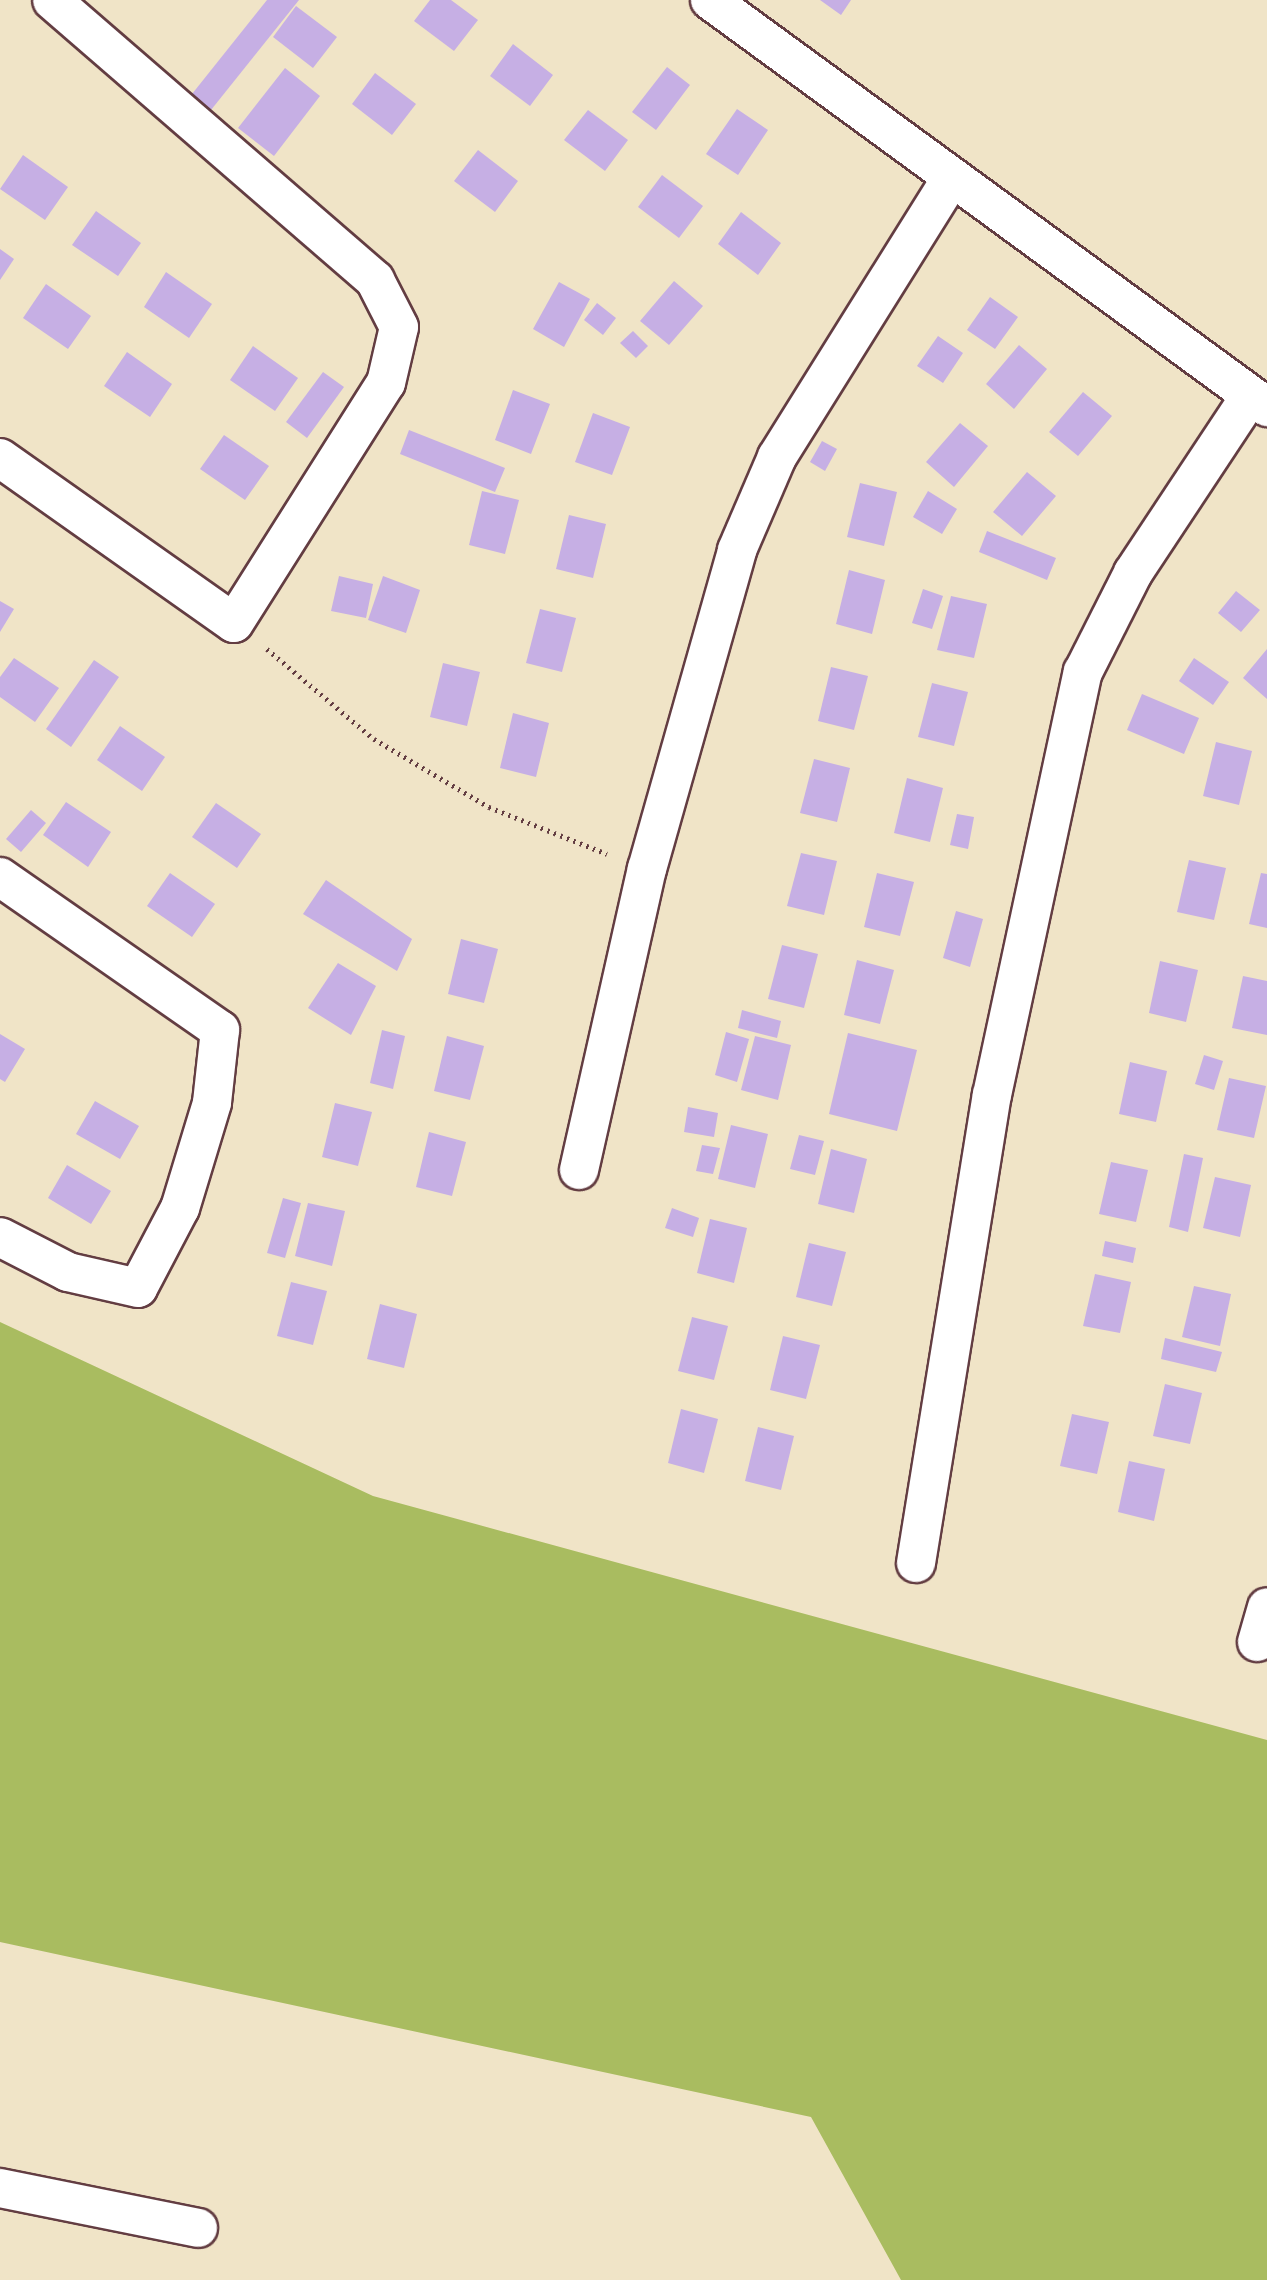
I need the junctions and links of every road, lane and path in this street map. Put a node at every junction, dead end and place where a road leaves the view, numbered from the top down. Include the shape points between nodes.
1 (52, 0) edge
2 (711, 0) edge
3 (951, 179) junction
4 (1259, 401) edge
5 (0, 458) edge
6 (234, 623) junction
7 (647, 869) junction
8 (0, 877) edge
9 (579, 1170) dead end
10 (0, 1237) edge
11 (916, 1563) dead end
12 (0, 2188) edge
13 (198, 2228) dead end

1 - 6 street via 376,280 399,327 386,383
2 - 3 street
3 - 4 street
3 - 7 street via 777,457 737,550
4 - 11 street via 1133,573 1083,671 992,1095
5 - 6 street
6 - 7 path via 374,739 454,787 489,807
7 - 9 street
8 - 10 street via 220,1030 212,1103 180,1208 138,1288 68,1272
12 - 13 street

